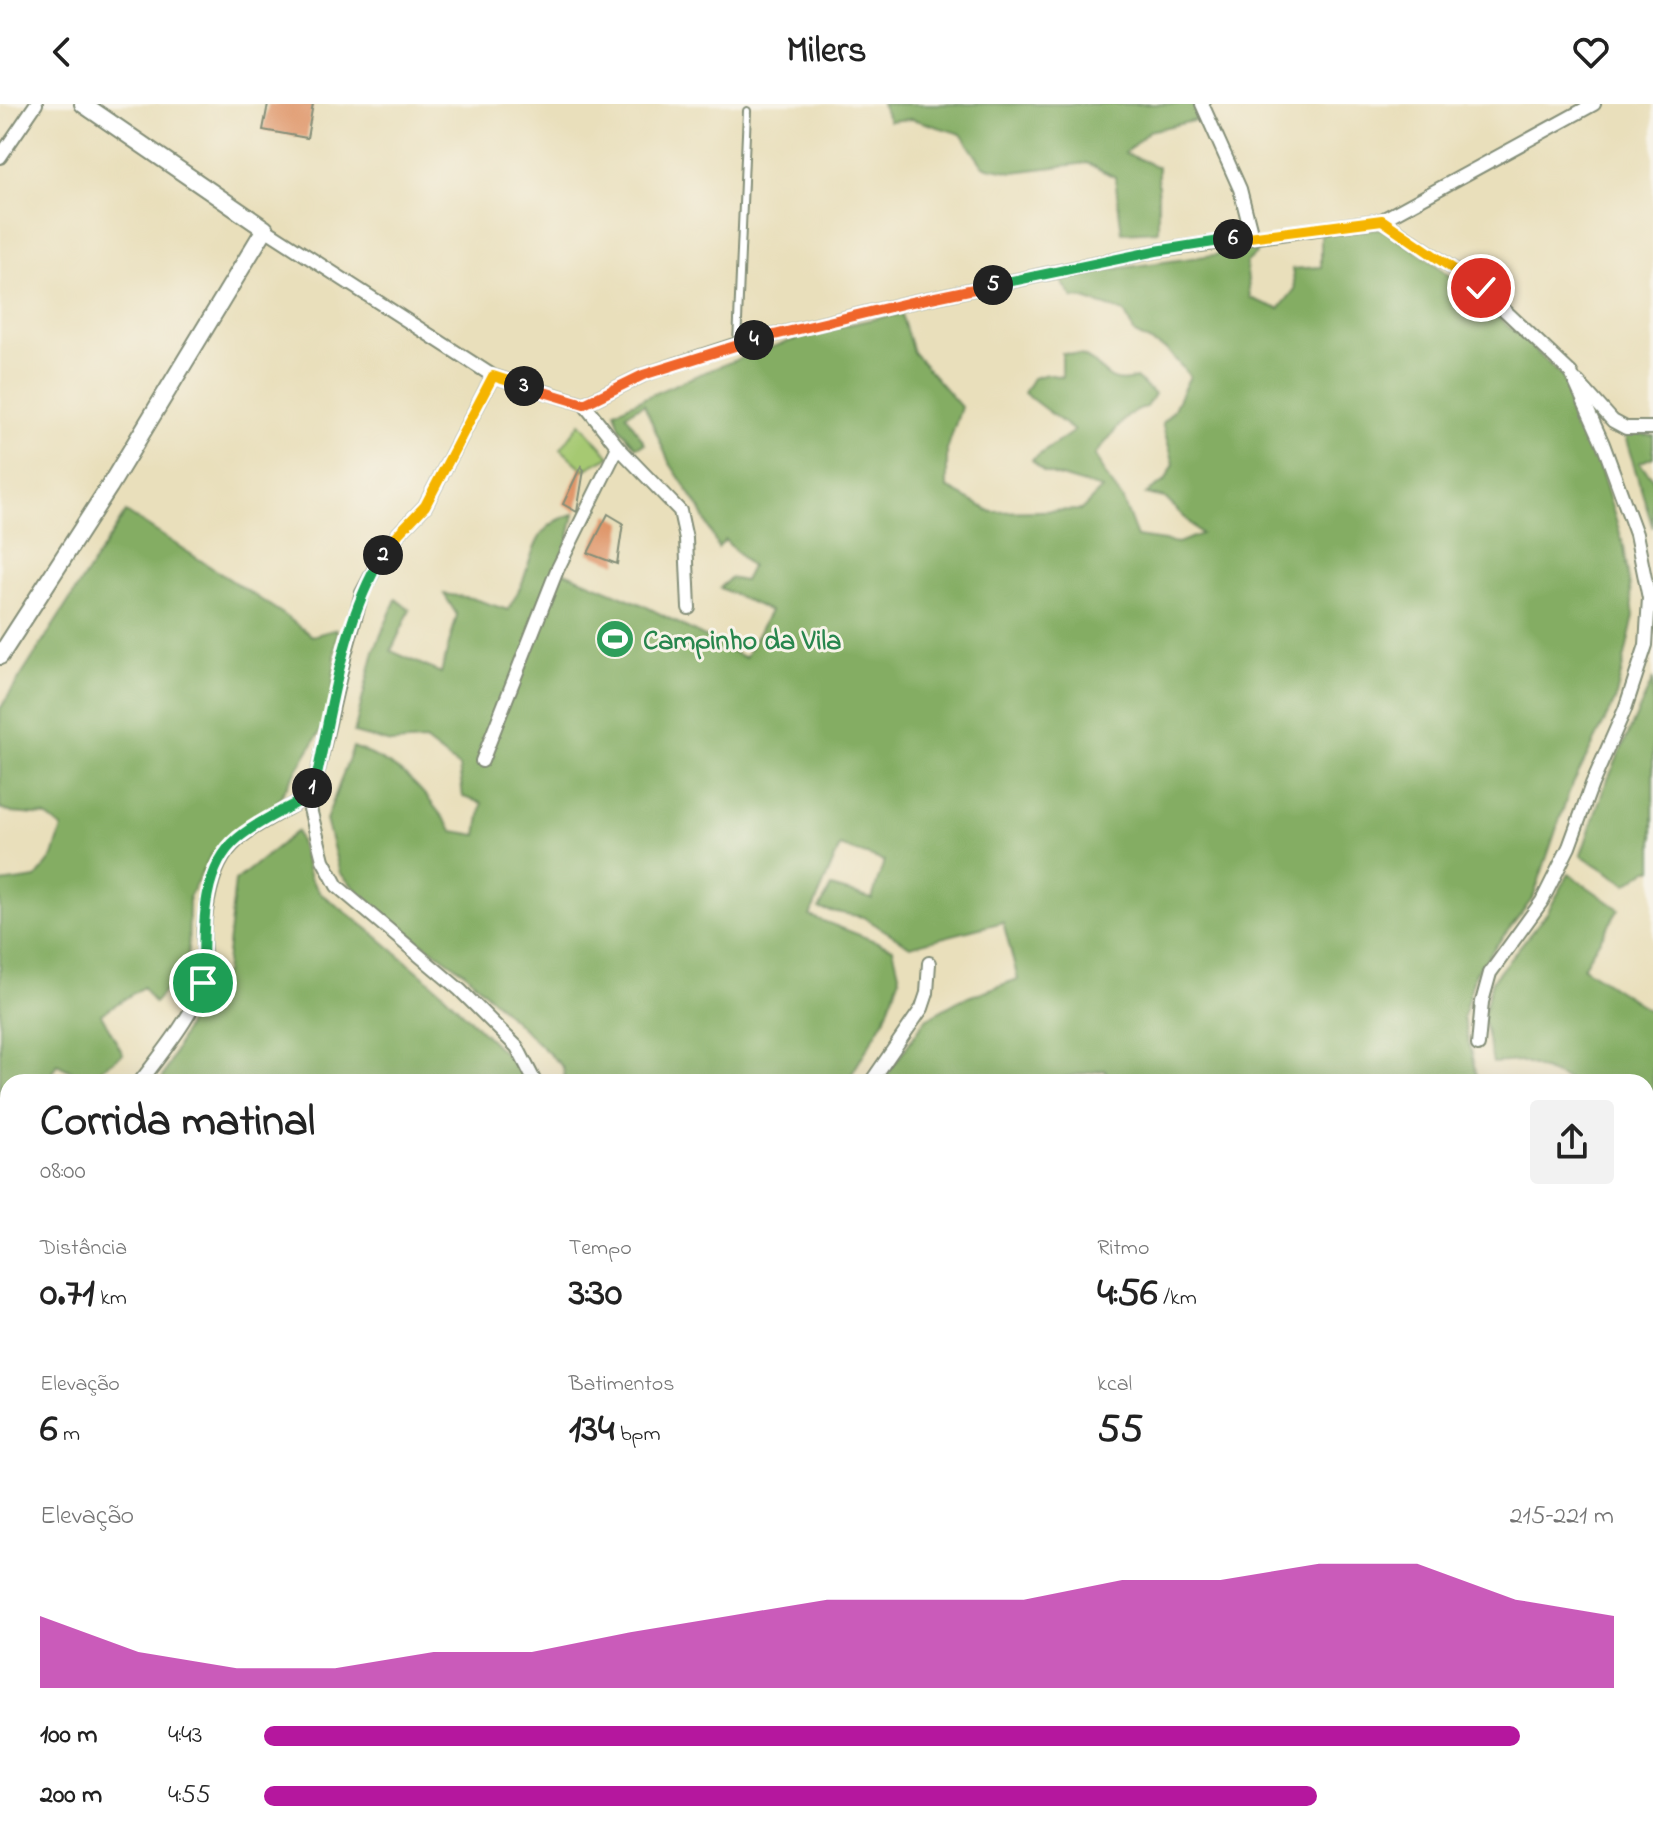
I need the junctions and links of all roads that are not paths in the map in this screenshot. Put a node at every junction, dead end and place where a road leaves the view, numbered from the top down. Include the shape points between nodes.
1 (36, 104) edge
2 (83, 104) edge
3 (1202, 104) edge
4 (1594, 104) edge
5 (747, 111) dead end
6 (0, 157) edge
7 (1382, 220) junction
8 (265, 229) junction
9 (1252, 236) junction
10 (737, 344) junction
11 (1571, 373) junction
12 (493, 376) junction
13 (584, 404) junction
14 (1653, 428) edge
15 (618, 447) junction
16 (689, 608) dead end
17 (0, 656) edge
18 (482, 761) dead end
19 (307, 797) junction
20 (929, 963) dead end
21 (1478, 1045) dead end
22 (146, 1074) edge
23 (531, 1074) edge
24 (877, 1074) edge

1 - 6 street
2 - 8 street
3 - 9 street via 1240,189
4 - 7 street
5 - 10 lane
7 - 9 street
7 - 11 street via 1481,288
8 - 12 street
8 - 17 street
9 - 10 street via 907,303
10 - 13 street via 643,375
11 - 14 street via 1613,421 1626,428
11 - 21 street via 1636,534 1649,598 1646,645 1569,847 1542,901 1490,973
12 - 13 street
12 - 19 street via 425,506 381,557 362,593
13 - 15 street
15 - 16 street via 680,511
15 - 18 street via 557,570
19 - 22 street via 238,838 221,857 211,881 203,983 180,1028
19 - 23 street via 323,860 337,886 469,999 517,1047
20 - 24 street via 922,1008

